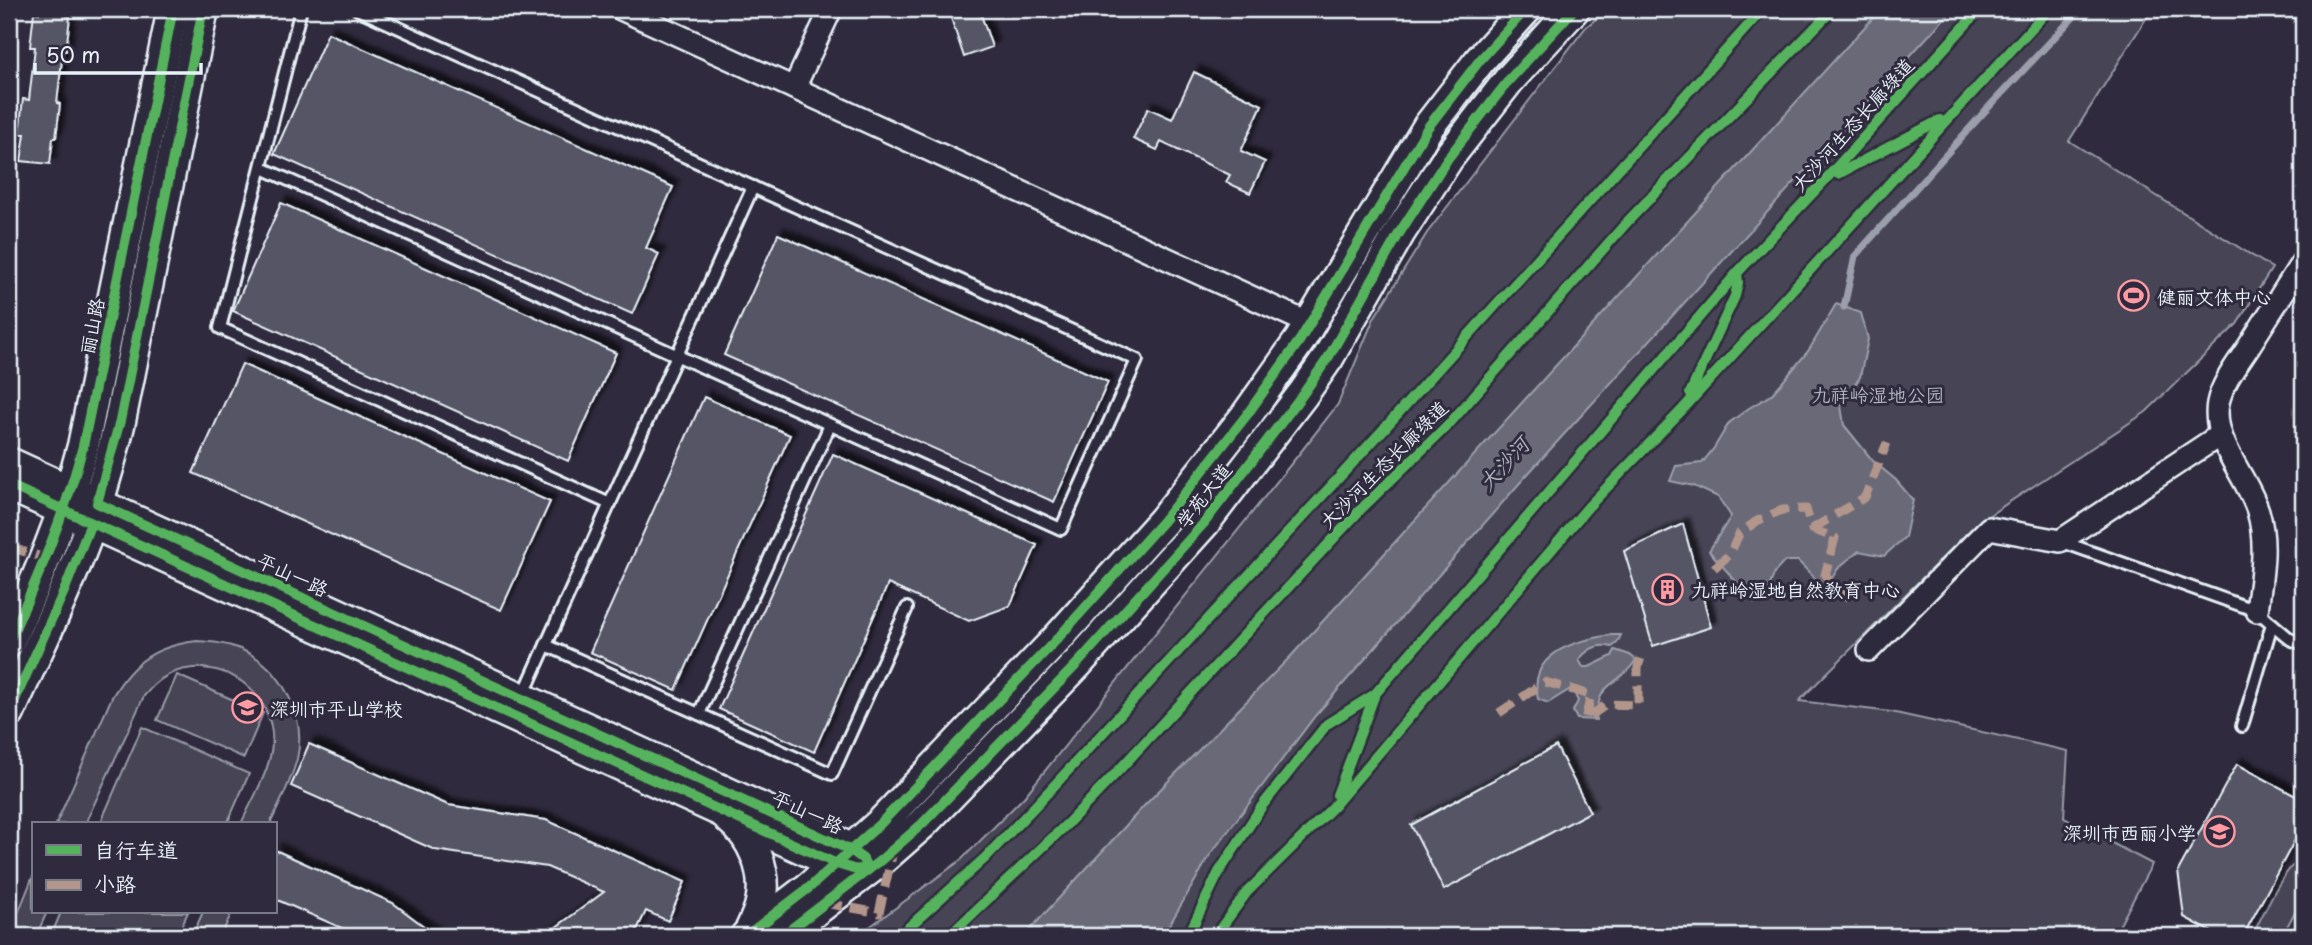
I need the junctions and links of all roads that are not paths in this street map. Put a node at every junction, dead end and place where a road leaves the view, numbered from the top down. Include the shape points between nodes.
1 (173, 9) edge
2 (203, 9) edge
3 (301, 9) edge
4 (357, 9) edge
5 (621, 9) edge
6 (831, 9) edge
7 (1526, 9) edge
8 (1574, 9) edge
9 (794, 88) junction
10 (262, 168) junction
11 (753, 187) junction
12 (2303, 261) edge
13 (1310, 324) junction
14 (677, 355) junction
15 (830, 425) junction
16 (2220, 435) junction
17 (9, 463) edge
18 (9, 485) edge
19 (66, 500) junction
20 (610, 504) junction
21 (94, 513) junction
22 (2060, 541) junction
23 (906, 608) dead end
24 (2264, 617) junction
25 (9, 641) edge
26 (2303, 644) edge
27 (546, 645) junction
28 (1869, 650) dead end
29 (518, 707) junction
30 (9, 713) edge
31 (699, 714) junction
32 (2242, 726) dead end
33 (717, 809) junction
34 (853, 861) junction
35 (748, 935) edge
36 (782, 936) edge

1 - 19 street, 丽山路 via 89,420
2 - 21 street via 120,421
3 - 10 lane
4 - 11 lane
5 - 9 street
6 - 9 street
7 - 13 street, 学苑大道 via 1428,127
8 - 34 street, 学苑大道 via 1509,80 1448,158 1328,358 1204,523 1069,673 922,824
9 - 13 street
10 - 14 lane
10 - 20 lane via 220,328
11 - 14 lane
11 - 15 lane via 1137,360 1061,529
12 - 16 street via 2225,386 2217,416
13 - 34 street, 学苑大道 via 1246,416 1163,521
14 - 15 lane
14 - 20 lane
15 - 31 lane
16 - 22 street
16 - 24 street via 2249,486 2262,528
17 - 19 street, 平山一路
18 - 19 street, 平山一路
19 - 21 street, 平山一路
19 - 25 street, 丽山路
20 - 27 lane
21 - 29 street, 平山一路
21 - 30 street
22 - 24 lane
22 - 28 street via 1989,528
23 - 31 lane via 832,774
24 - 26 lane
24 - 32 lane
27 - 29 lane
27 - 31 lane
29 - 33 street, 平山一路
29 - 34 street, 平山一路
33 - 34 street, 平山一路
33 - 35 street via 746,835 760,870 761,903
34 - 35 street, 学苑大道
34 - 36 street, 学苑大道

